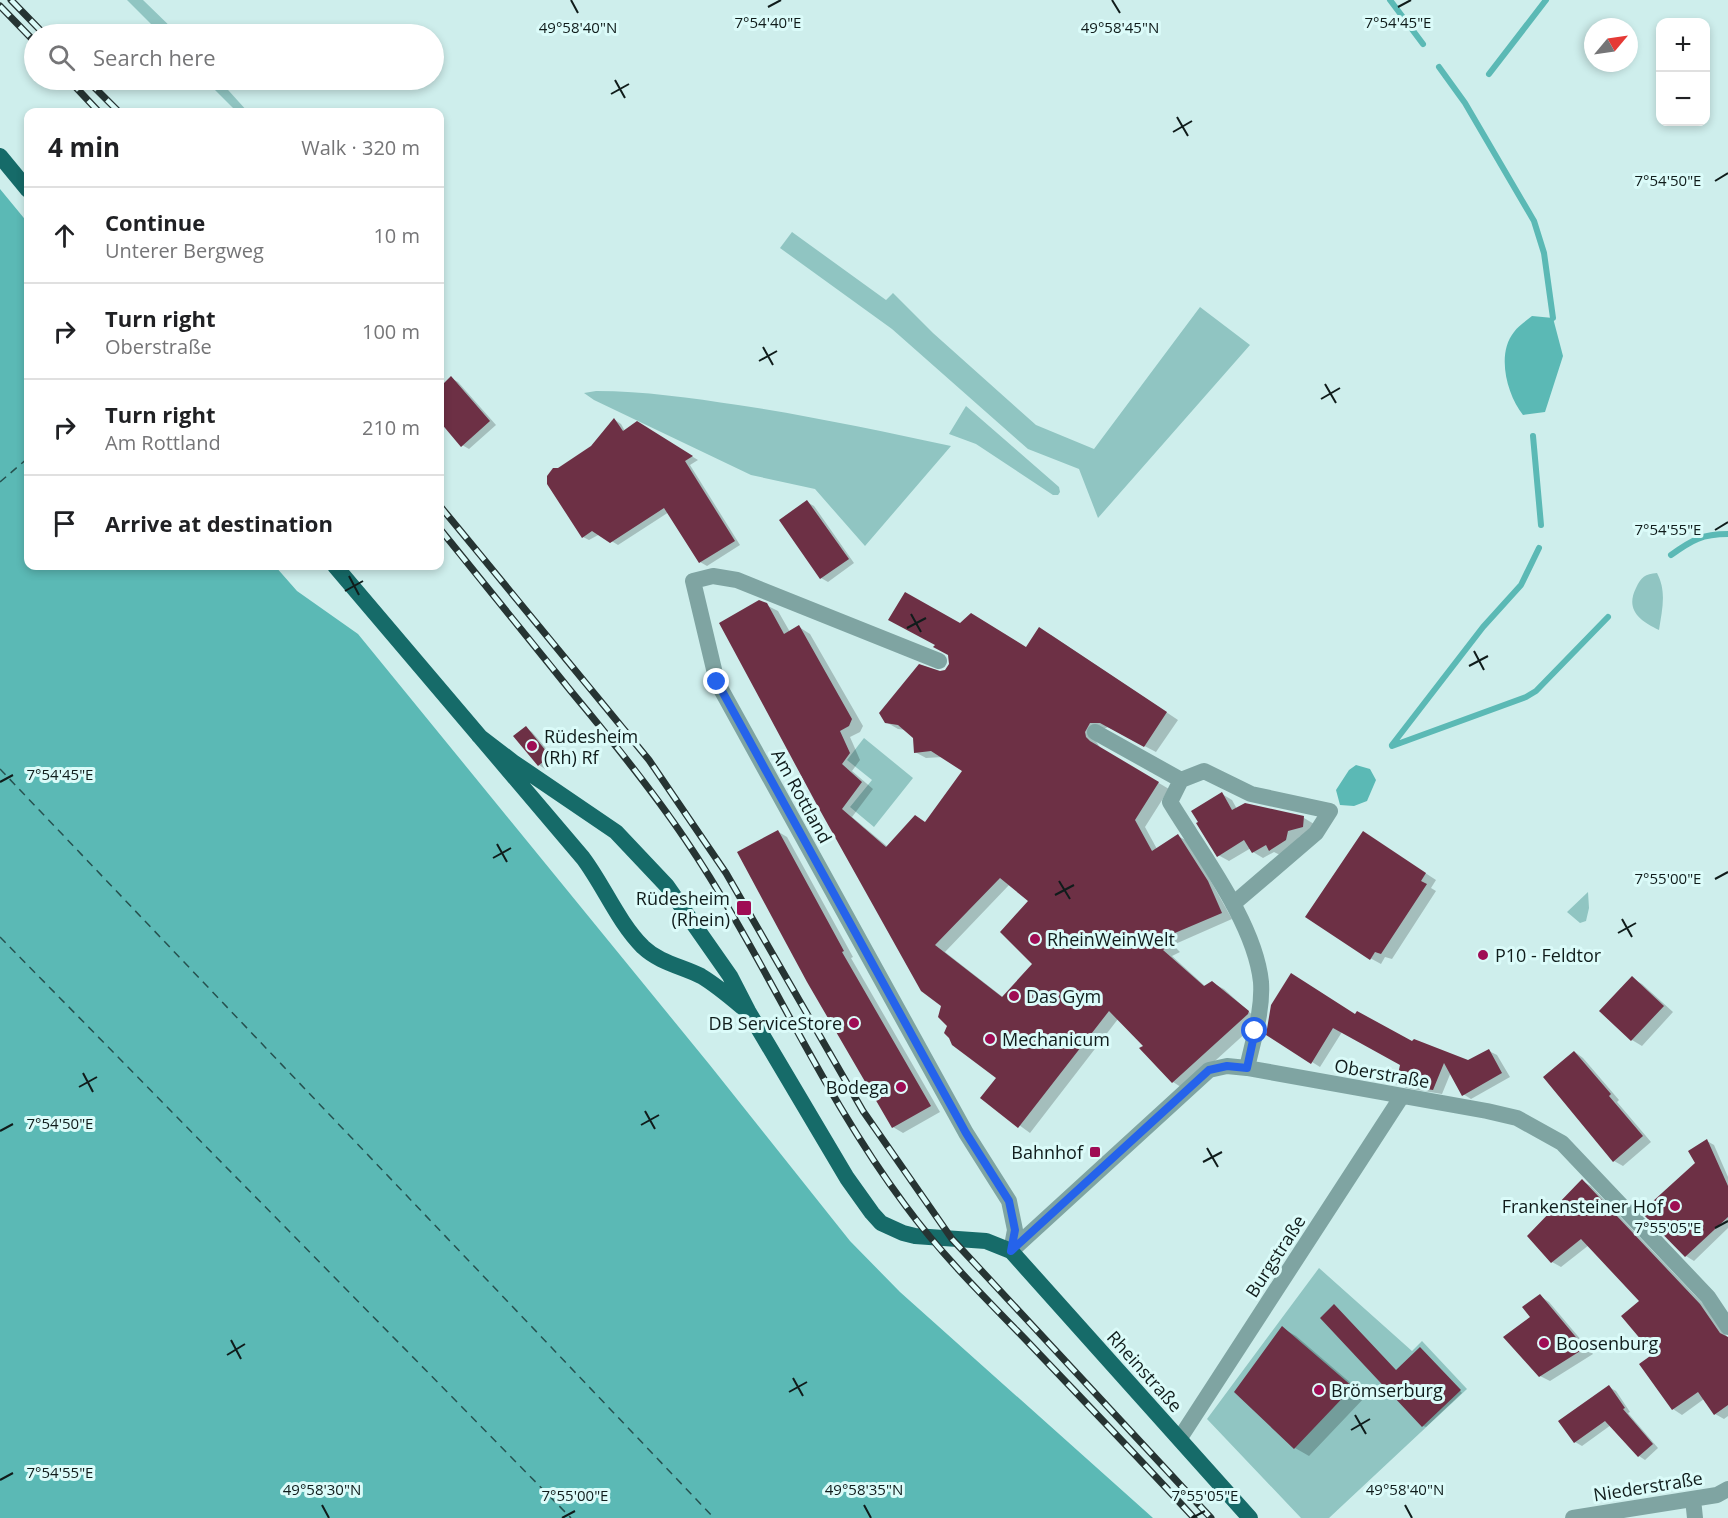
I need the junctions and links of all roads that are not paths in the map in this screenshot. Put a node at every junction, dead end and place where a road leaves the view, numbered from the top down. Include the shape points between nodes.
1 (0, 156) edge
2 (24, 185) edge
3 (338, 570) edge
4 (939, 661) dead end
5 (1095, 732) dead end
6 (479, 736) junction
7 (1181, 780) junction
8 (1233, 904) junction
9 (748, 1011) junction
10 (1247, 1068) junction
11 (1402, 1096) junction
12 (1011, 1251) junction
13 (1728, 1327) edge
14 (1180, 1438) junction
15 (1728, 1489) edge
16 (1693, 1498) junction
17 (1250, 1518) edge
18 (1573, 1518) edge
19 (1695, 1518) edge

1 - 2 main road
3 - 6 main road
4 - 12 street, Am Rottland via 737,580 713,576 693,581 717,682 966,1133 1009,1201 1015,1230
5 - 7 street
6 - 9 main road via 600,820 635,851 667,886 730,976
6 - 9 main road via 583,858 644,947 671,965 717,986
7 - 8 street via 1170,802
7 - 8 street via 1204,771 1251,794 1330,811 1316,833
8 - 10 street via 1252,945 1261,982 1261,1004
9 - 12 main road via 847,1178 881,1222 915,1236 986,1241
10 - 11 street, Oberstraße
10 - 12 street, Oberstraße via 1227,1066 1209,1070
11 - 13 street, Oberstraße via 1517,1118 1562,1143 1708,1297
11 - 14 street, Burgstraße
12 - 14 main road, Rheinstraße
14 - 17 main road, Rheinstraße
15 - 16 street, Niederstraße via 1717,1495
16 - 18 street, Niederstraße
16 - 19 street

